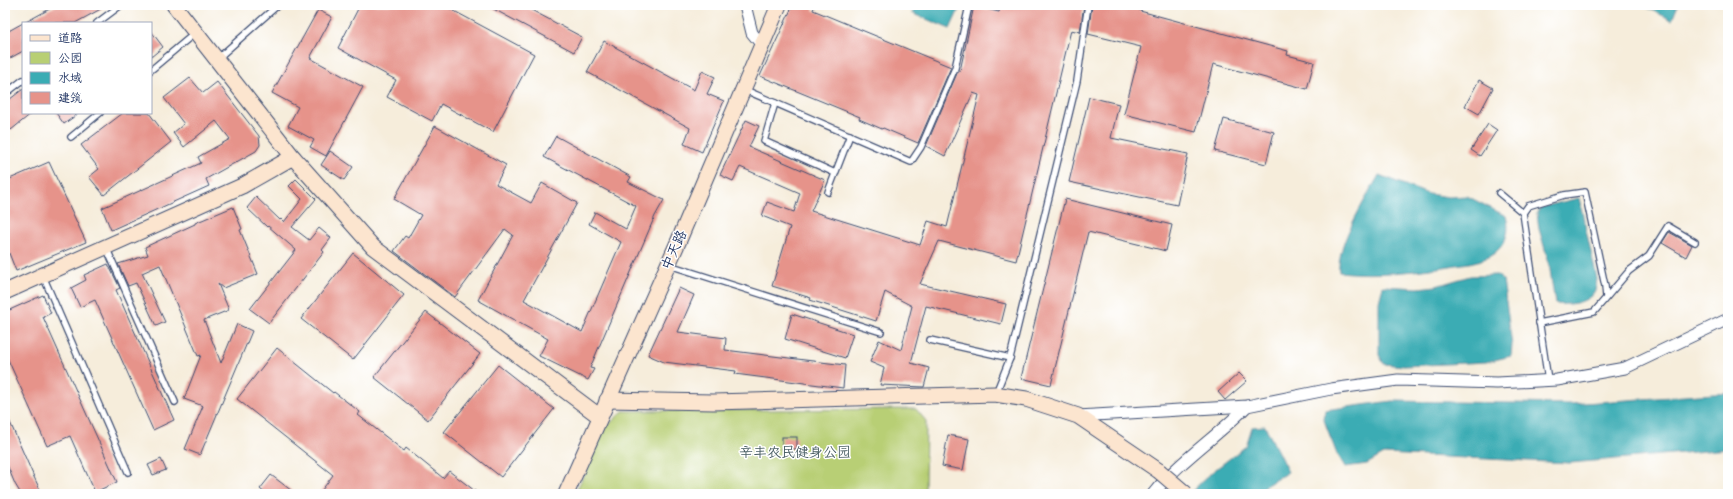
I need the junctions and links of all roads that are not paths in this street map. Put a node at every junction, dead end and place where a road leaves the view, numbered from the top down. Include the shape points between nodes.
1 (121, 5) edge
2 (174, 5) edge
3 (278, 5) edge
4 (745, 5) edge
5 (779, 5) edge
6 (1088, 5) edge
7 (969, 6) dead end
8 (98, 22) edge
9 (196, 32) junction
10 (761, 44) junction
11 (217, 59) junction
12 (152, 69) edge
13 (22, 81) edge
14 (743, 89) junction
15 (5, 94) edge
16 (775, 103) junction
17 (99, 114) edge
18 (850, 135) junction
19 (71, 137) dead end
20 (293, 157) junction
21 (835, 173) junction
22 (828, 192) dead end
23 (1499, 193) dead end
24 (1523, 213) junction
25 (1695, 242) dead end
26 (106, 247) junction
27 (668, 264) junction
28 (42, 275) junction
29 (5, 292) edge
30 (1606, 297) junction
31 (1728, 319) edge
32 (1539, 323) junction
33 (881, 332) dead end
34 (930, 340) dead end
35 (1010, 358) junction
36 (1548, 380) junction
37 (995, 394) junction
38 (607, 400) junction
39 (175, 402) dead end
40 (1247, 406) junction
41 (599, 416) junction
42 (1078, 416) junction
43 (128, 472) dead end
44 (566, 494) edge
45 (1153, 494) edge
46 (1186, 494) edge

1 - 8 lane
2 - 9 main road
3 - 11 lane
4 - 10 street via 752,33
5 - 10 main road, 中天路
6 - 35 lane via 1077,82
7 - 18 lane via 955,68 922,147 911,162
9 - 11 main road
9 - 12 lane
10 - 14 main road, 中天路
11 - 20 main road
13 - 15 lane
14 - 16 lane
14 - 27 main road, 中天路
16 - 18 lane
16 - 21 lane via 764,141
17 - 19 lane
18 - 21 lane
20 - 26 main road via 242,186
20 - 41 main road via 373,247
21 - 22 lane
23 - 24 lane
24 - 30 lane via 1528,206 1564,195 1585,192
24 - 32 lane
25 - 30 lane via 1668,226 1649,256 1629,271
26 - 28 main road
26 - 39 lane
27 - 33 lane
27 - 38 main road, 中天路
28 - 29 main road
28 - 43 lane
30 - 32 lane via 1594,312
31 - 36 street via 1625,368
32 - 36 lane
34 - 35 lane
35 - 37 lane
36 - 40 street via 1497,383 1398,380 1331,389
37 - 38 main road via 713,402
37 - 42 main road via 1026,399
38 - 41 main road, 中天路
40 - 42 street
40 - 45 street via 1231,423 1162,482
41 - 44 main road, 中天路
42 - 46 main road, bridge via 1159,471

